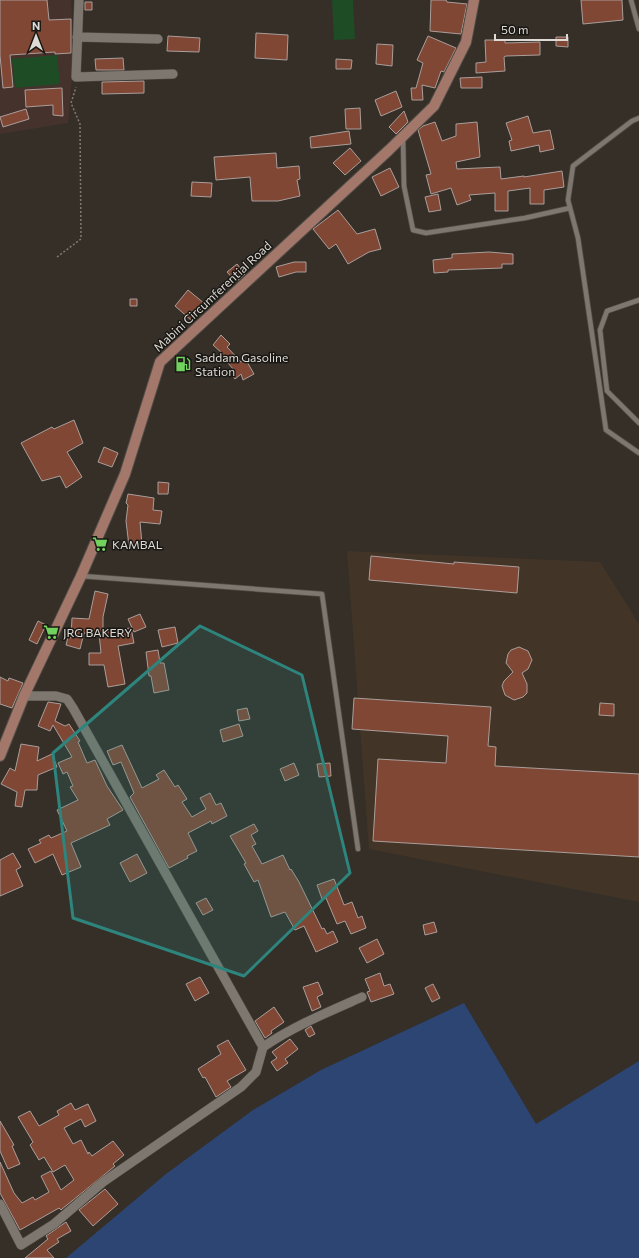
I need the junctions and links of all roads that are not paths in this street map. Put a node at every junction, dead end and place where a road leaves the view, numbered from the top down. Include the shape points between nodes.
1 (79, 0) edge
2 (474, 0) edge
3 (631, 0) edge
4 (639, 29) edge
5 (77, 37) junction
6 (158, 39) dead end
7 (173, 74) dead end
8 (639, 118) edge
9 (403, 136) junction
10 (570, 208) junction
11 (639, 300) edge
12 (639, 423) edge
13 (639, 453) edge
14 (81, 576) junction
15 (24, 696) junction
16 (0, 756) edge
17 (358, 849) dead end
18 (362, 997) dead end
19 (263, 1047) junction
20 (0, 1204) edge

1 - 5 street
2 - 9 main road, Mabini Circumferential Road via 466,42 434,106
3 - 4 lane
5 - 6 street
5 - 7 street via 76,77
8 - 10 lane via 574,166 568,200
9 - 10 lane via 404,186 413,230 426,233 525,218
9 - 14 main road, Mabini Circumferential Road via 160,362 125,474
10 - 13 lane via 578,238 606,430
11 - 12 lane via 607,311 600,330 607,391
14 - 15 main road, Mabini Circumferential Road
14 - 17 lane via 322,594
15 - 16 main road, Mabini Circumferential Road
15 - 19 street via 56,696 67,699
18 - 19 street via 316,1017
19 - 20 street via 256,1072 242,1087 103,1182 54,1224 21,1245

